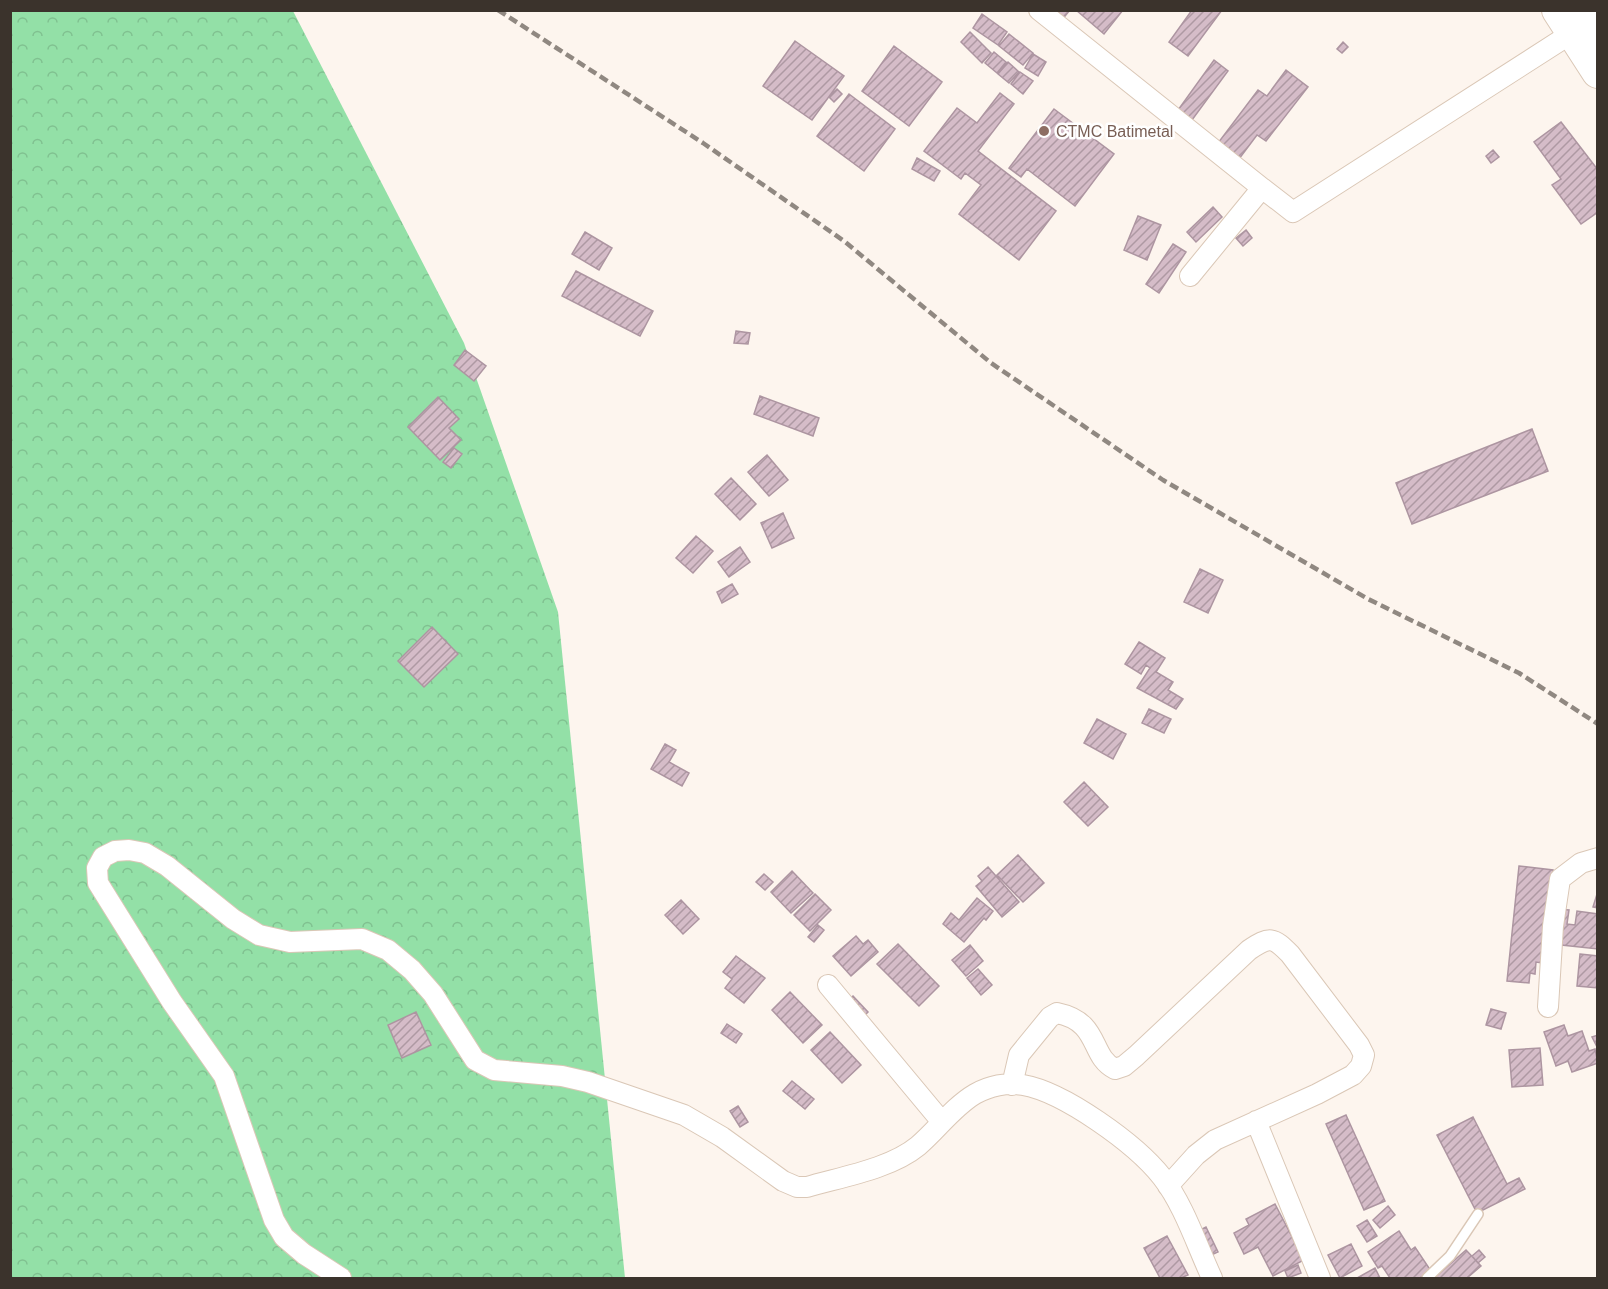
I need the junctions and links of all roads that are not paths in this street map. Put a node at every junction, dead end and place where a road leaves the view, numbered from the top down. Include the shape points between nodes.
1 (1038, 10) edge
2 (1579, 19) edge
3 (1598, 72) edge
4 (1262, 188) junction
5 (1190, 276) dead end
6 (1598, 858) edge
7 (828, 985) dead end
8 (1548, 1007) dead end
9 (1012, 1085) junction
10 (1256, 1121) junction
11 (942, 1122) junction
12 (1168, 1186) junction
13 (1478, 1214) dead end
14 (341, 1278) edge
15 (1212, 1278) edge
16 (1320, 1278) edge
17 (1427, 1278) edge

1 - 4 street
2 - 3 highway
2 - 4 street via 1293,212
4 - 5 street
6 - 8 street via 1581,863 1560,879
7 - 11 street
9 - 10 street via 1019,1055 1057,1013 1071,1016 1089,1030 1112,1068 1124,1066 1249,950 1272,939 1290,954 1364,1055 1353,1075
9 - 11 street via 1001,1084 975,1094
9 - 12 street via 1060,1097 1131,1144
10 - 12 street via 1215,1140
10 - 16 street
11 - 14 street via 916,1148 888,1163 796,1187 684,1115 588,1082 494,1070 475,1060 433,994 388,950 362,939 290,942 259,935 145,853 115,851 103,857 97,868 98,883 172,1002 224,1076 274,1220 284,1237
12 - 15 street
13 - 17 lane via 1450,1256

